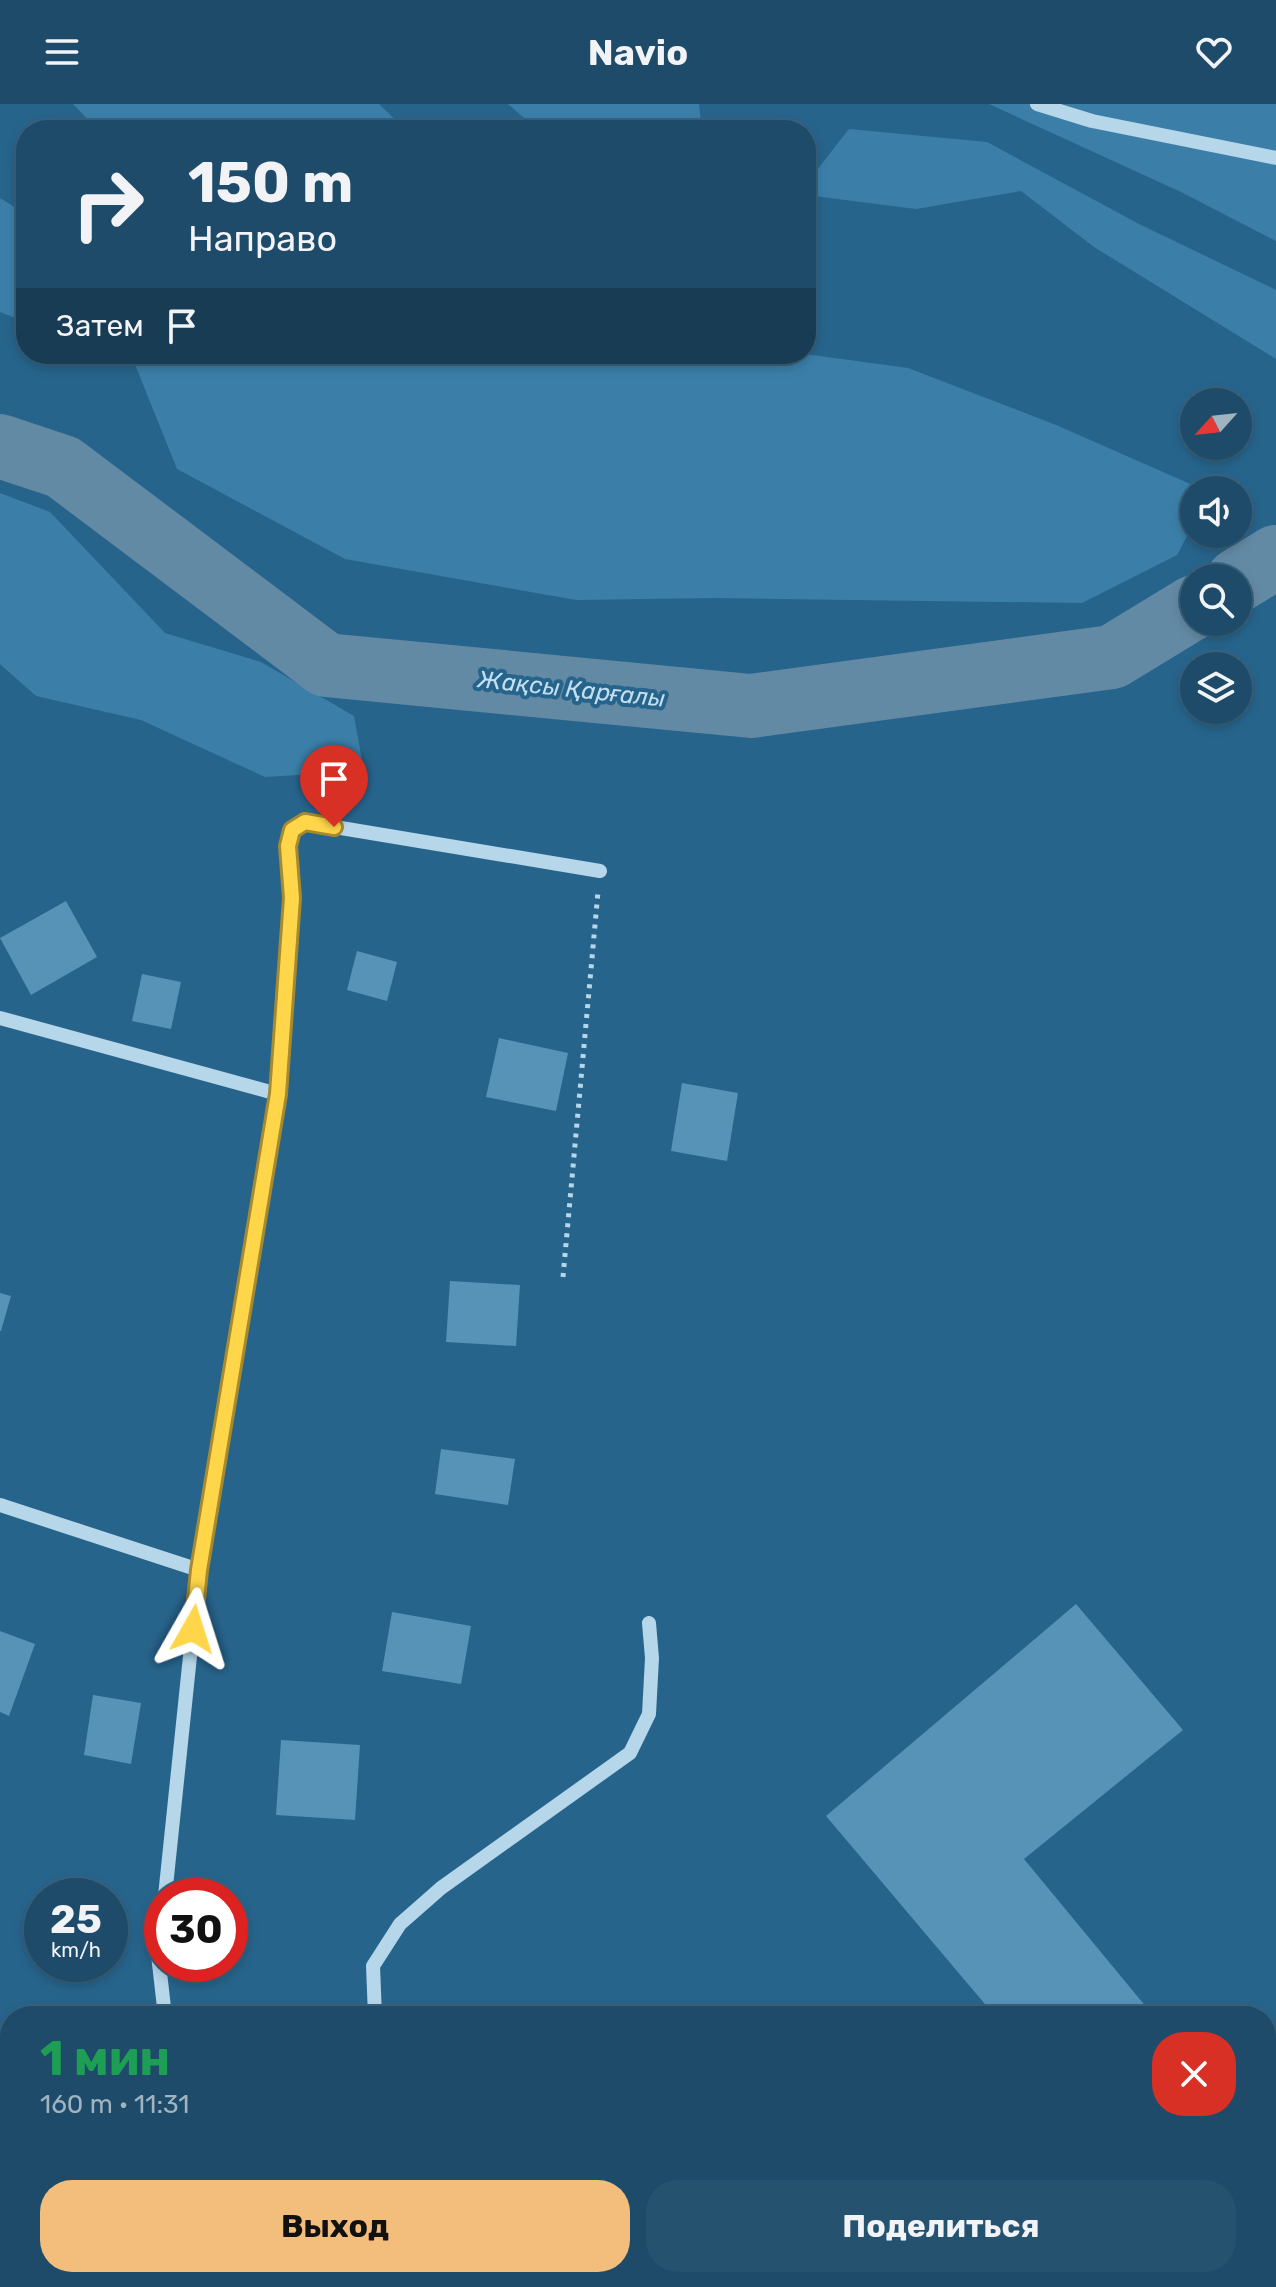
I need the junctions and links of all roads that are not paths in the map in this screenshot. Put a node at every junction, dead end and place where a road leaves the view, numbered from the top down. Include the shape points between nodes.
1 (1037, 104) edge
2 (1276, 158) edge
3 (600, 871) road end
4 (0, 1018) edge
5 (278, 1094) junction
6 (0, 1505) edge
7 (199, 1570) junction
8 (649, 1623) dead end
9 (167, 1878) edge
10 (161, 1982) edge
11 (164, 2006) edge
12 (375, 2006) edge

1 - 2 street via 1092,121
3 - 5 street via 305,822 292,830
4 - 5 street
5 - 7 street
6 - 7 street
7 - 9 street
8 - 12 street via 649,1714 630,1753 441,1888 400,1924 373,1966
10 - 11 street

